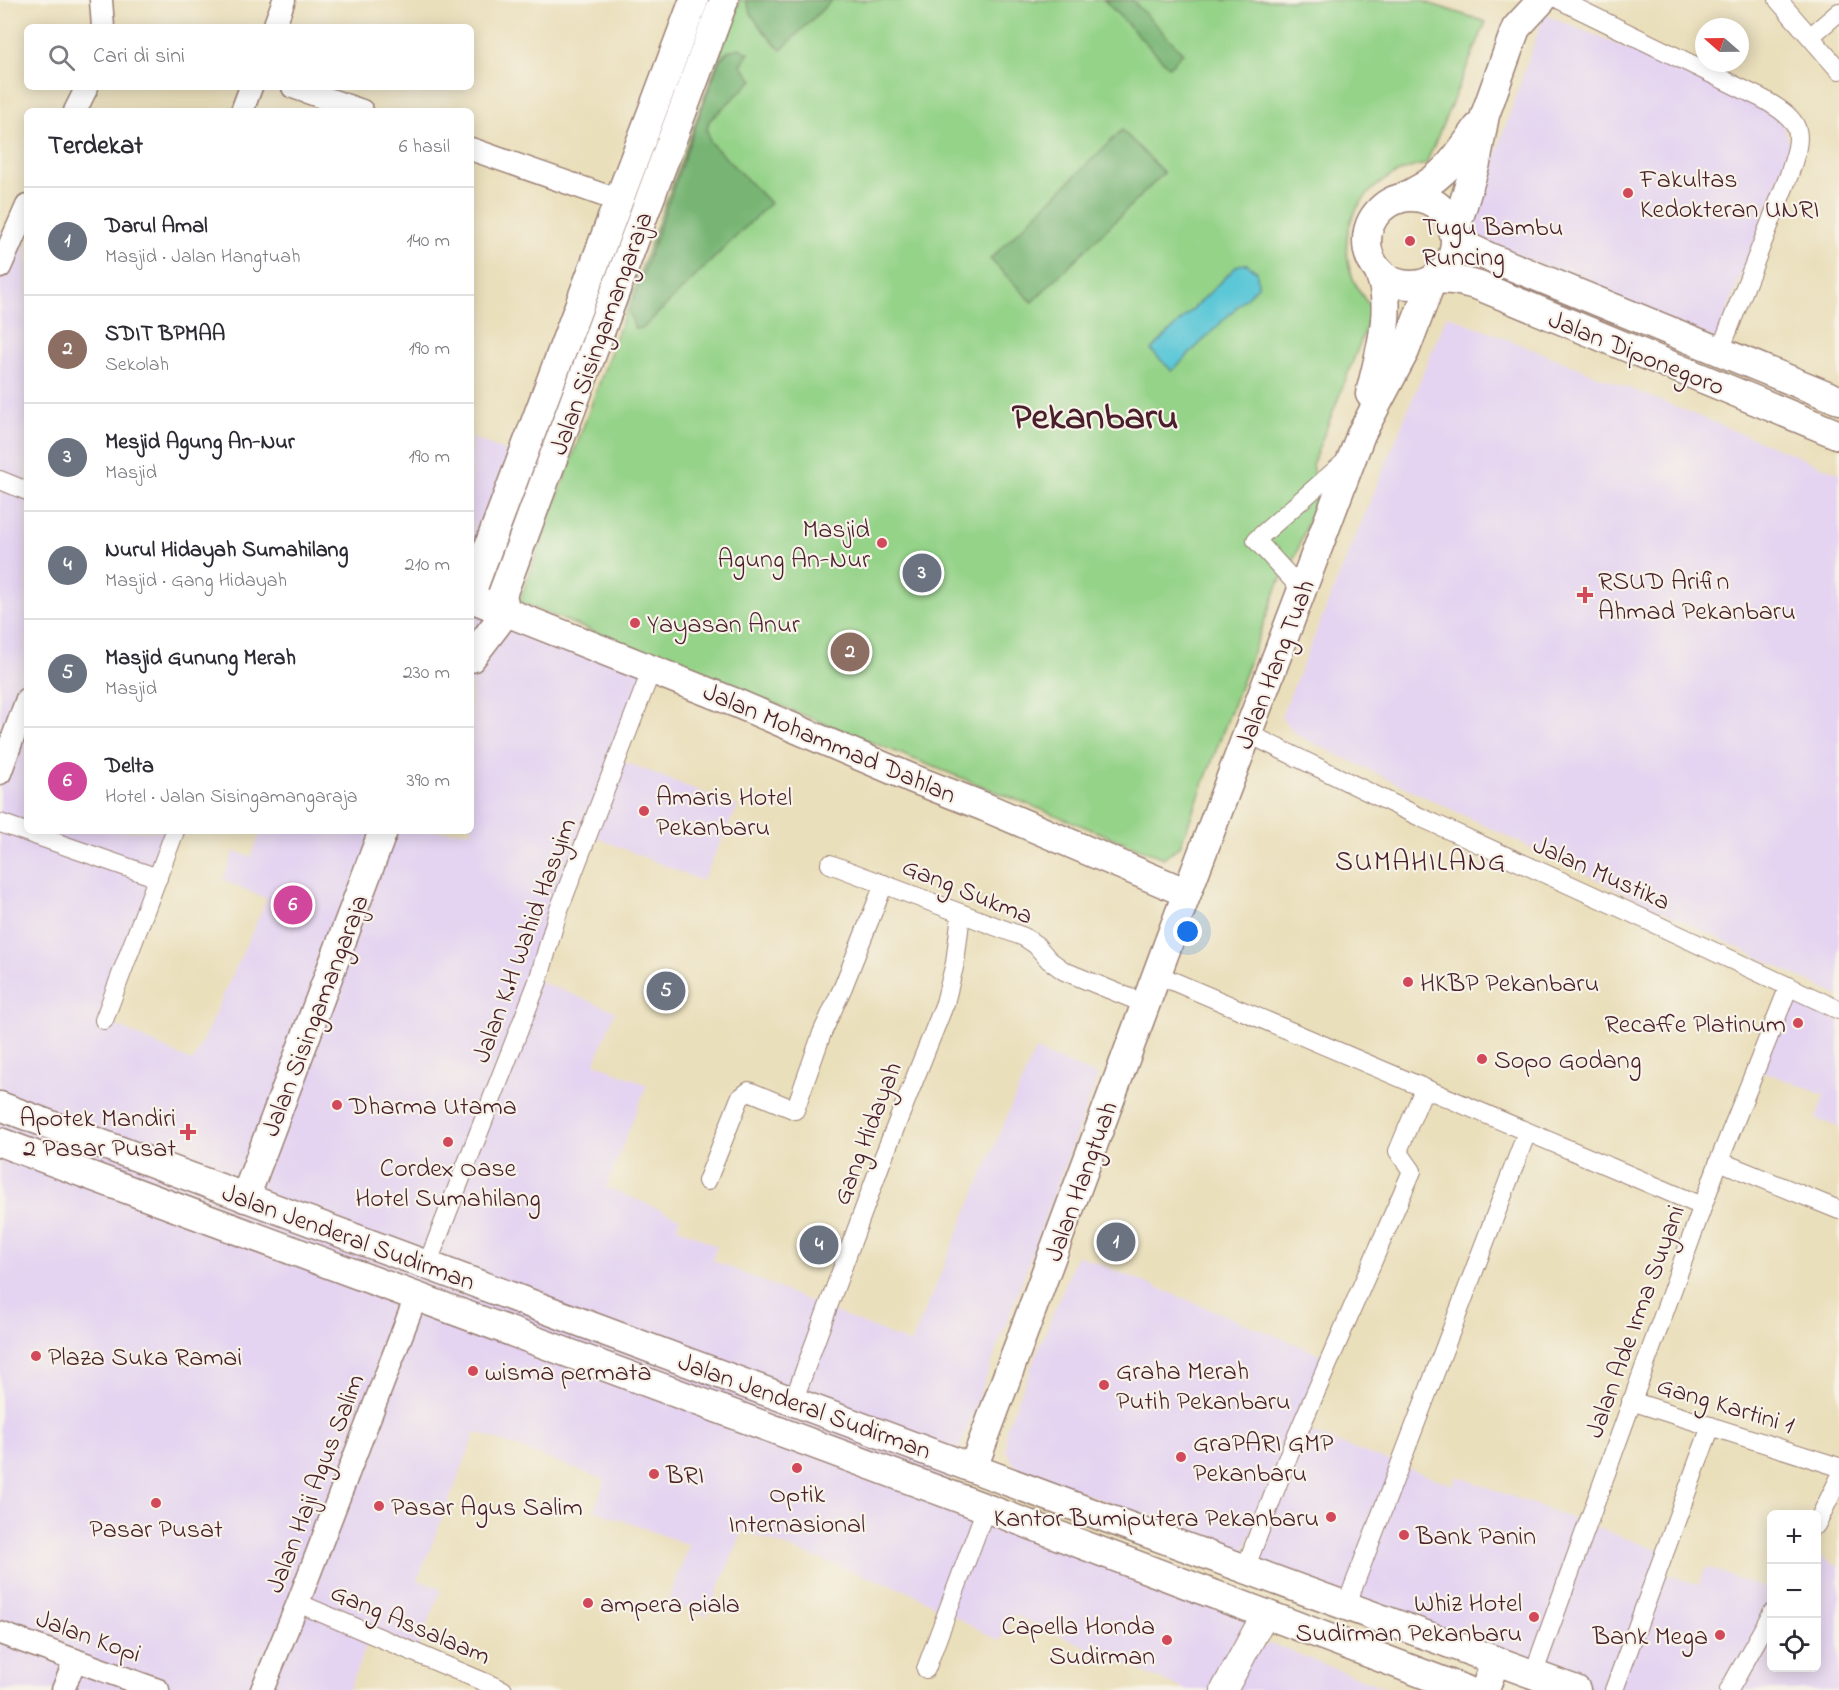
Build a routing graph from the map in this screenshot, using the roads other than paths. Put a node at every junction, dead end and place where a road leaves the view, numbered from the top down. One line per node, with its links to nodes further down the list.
1 (101, 0): 9 (street)
2 (284, 0): 10 (street)
3 (694, 0): 23 (main road, Jalan Sisingamangaraja)
4 (724, 0): 21 (main road, Jalan Sisingamangaraja)
5 (1542, 0): 19 (main road)
6 (1560, 0): 29 (street)
7 (1778, 0): 11 (street)
8 (1839, 12): 11 (street)
9 (102, 24)
10 (275, 24)
11 (1811, 36): 12 (street)
12 (1839, 70)
13 (86, 90): 16 (street)
14 (250, 90): 17 (street)
15 (302, 90): 18 (street)
16 (76, 108)
17 (244, 108)
18 (353, 108)
19 (1485, 115): 22 (main road); 25 (main road)
20 (474, 150): 23 (street)
21 (661, 167): 23 (main road); 38 (main road, Jalan Sisingamangaraja)
22 (1400, 199): 25 (main road); 27 (main road)
23 (620, 201): 35 (main road, Jalan Sisingamangaraja)
24 (24, 213): 26 (street)
25 (1454, 234): 28 (main road); 29 (main road, Jalan Diponegoro)
26 (0, 267)
27 (1380, 273): 28 (main road); 32 (main road, Jalan Hang Tuah)
28 (1432, 280): 31 (main road, Jalan Diponegoro); 32 (main road, Jalan Hang Tuah)
29 (1720, 351): 30 (main road, Jalan Diponegoro)
30 (1839, 400)
31 (1839, 435)
32 (1357, 445): 36 (main road, Jalan Hang Tuah); 36 (street)
33 (0, 480): 34 (street)
34 (24, 490)
35 (474, 585)
36 (1302, 590): 42 (main road, Jalan Hang Tuah)
37 (474, 599): 38 (main road, Jalan Mohammad Dahlan)
38 (507, 612): 39 (main road); 40 (main road, Jalan Mohammad Dahlan)
39 (474, 654)
40 (657, 670): 52 (main road, Jalan Mohammad Dahlan); 68 (street, Jalan K.H Wahid Hasyim)
41 (24, 707): 43 (street)
42 (1247, 733): 52 (main road, Jalan Hang Tuah); 55 (street, Jalan Mustika)
43 (0, 773)
44 (0, 823): 45 (street)
45 (24, 831)
46 (32, 834): 50 (street)
47 (174, 834): 50 (street)
48 (382, 834): 65 (main road, Jalan Sisingamangaraja)
49 (830, 864): 51 (street, Gang Sukma)
50 (158, 878): 58 (street)
51 (884, 884): 53 (street, Gang Sukma); 64 (street)
52 (1187, 893): 54 (main road, Jalan Hangtuah)
53 (961, 914): 56 (street, Gang Sukma); 71 (street, Gang Hidayah)
54 (1156, 975): 56 (main road, Jalan Hangtuah); 59 (street)
55 (1789, 986): 57 (street, Jalan Mustika); 63 (street, Jalan Ade Irma Suyani)
56 (1145, 1004): 74 (main road, Jalan Hangtuah)
57 (1839, 1010)
58 (104, 1020)
59 (1424, 1089): 61 (street); 78 (street)
60 (0, 1106): 65 (main road, Jalan Jenderal Sudirman)
61 (1527, 1132): 66 (street); 80 (street)
62 (0, 1142): 69 (main road, Jalan Jenderal Sudirman)
63 (1719, 1161): 66 (street, Jalan Ade Irma Suyani); 67 (street)
64 (707, 1181)
65 (245, 1198): 68 (main road, Jalan Jenderal Sudirman)
66 (1702, 1206): 70 (street, Jalan Ade Irma Suyani)
67 (1839, 1210)
68 (428, 1264): 71 (main road, Jalan Jenderal Sudirman)
69 (416, 1296): 76 (main road, Jalan Jenderal Sudirman); 79 (street, Jalan Haji Agus Salim)
70 (1631, 1401): 72 (street, Gang Kartini 1); 87 (street, Jalan Ade Irma Suyani)
71 (793, 1402): 74 (main road, Jalan Jenderal Sudirman)
72 (1711, 1426): 73 (street, Gang Kartini 1); 97 (street)
73 (1839, 1467)
74 (973, 1468): 78 (main road, Jalan Jenderal Sudirman)
75 (1839, 1479): 77 (street)
76 (986, 1508): 81 (main road, Jalan Jenderal Sudirman); 86 (street)
77 (1821, 1515)
78 (1245, 1569): 80 (main road, Jalan Jenderal Sudirman)
79 (298, 1603): 91 (street, Jalan Haji Agus Salim); 92 (street, Gang Assalaam)
80 (1346, 1606): 85 (main road, Jalan Jenderal Sudirman)
81 (1265, 1614): 88 (main road, Jalan Jenderal Sudirman); 93 (main road)
82 (1769, 1618): 98 (street)
83 (0, 1633): 84 (street, Jalan Kopi)
84 (75, 1660): 89 (street); 90 (street, Jalan Kopi)
85 (1495, 1661): 87 (main road, Jalan Jenderal Sudirman); 95 (main road)
86 (926, 1669)
87 (1533, 1675): 96 (main road, Jalan Jenderal Sudirman)
88 (1419, 1682): 94 (main road, Jalan Jenderal Sudirman)
89 (63, 1690)
90 (158, 1690)
91 (262, 1690)
92 (503, 1690)
93 (1224, 1690)
94 (1466, 1690)
95 (1485, 1690)
96 (1576, 1690)
97 (1614, 1690)
98 (1729, 1690)

